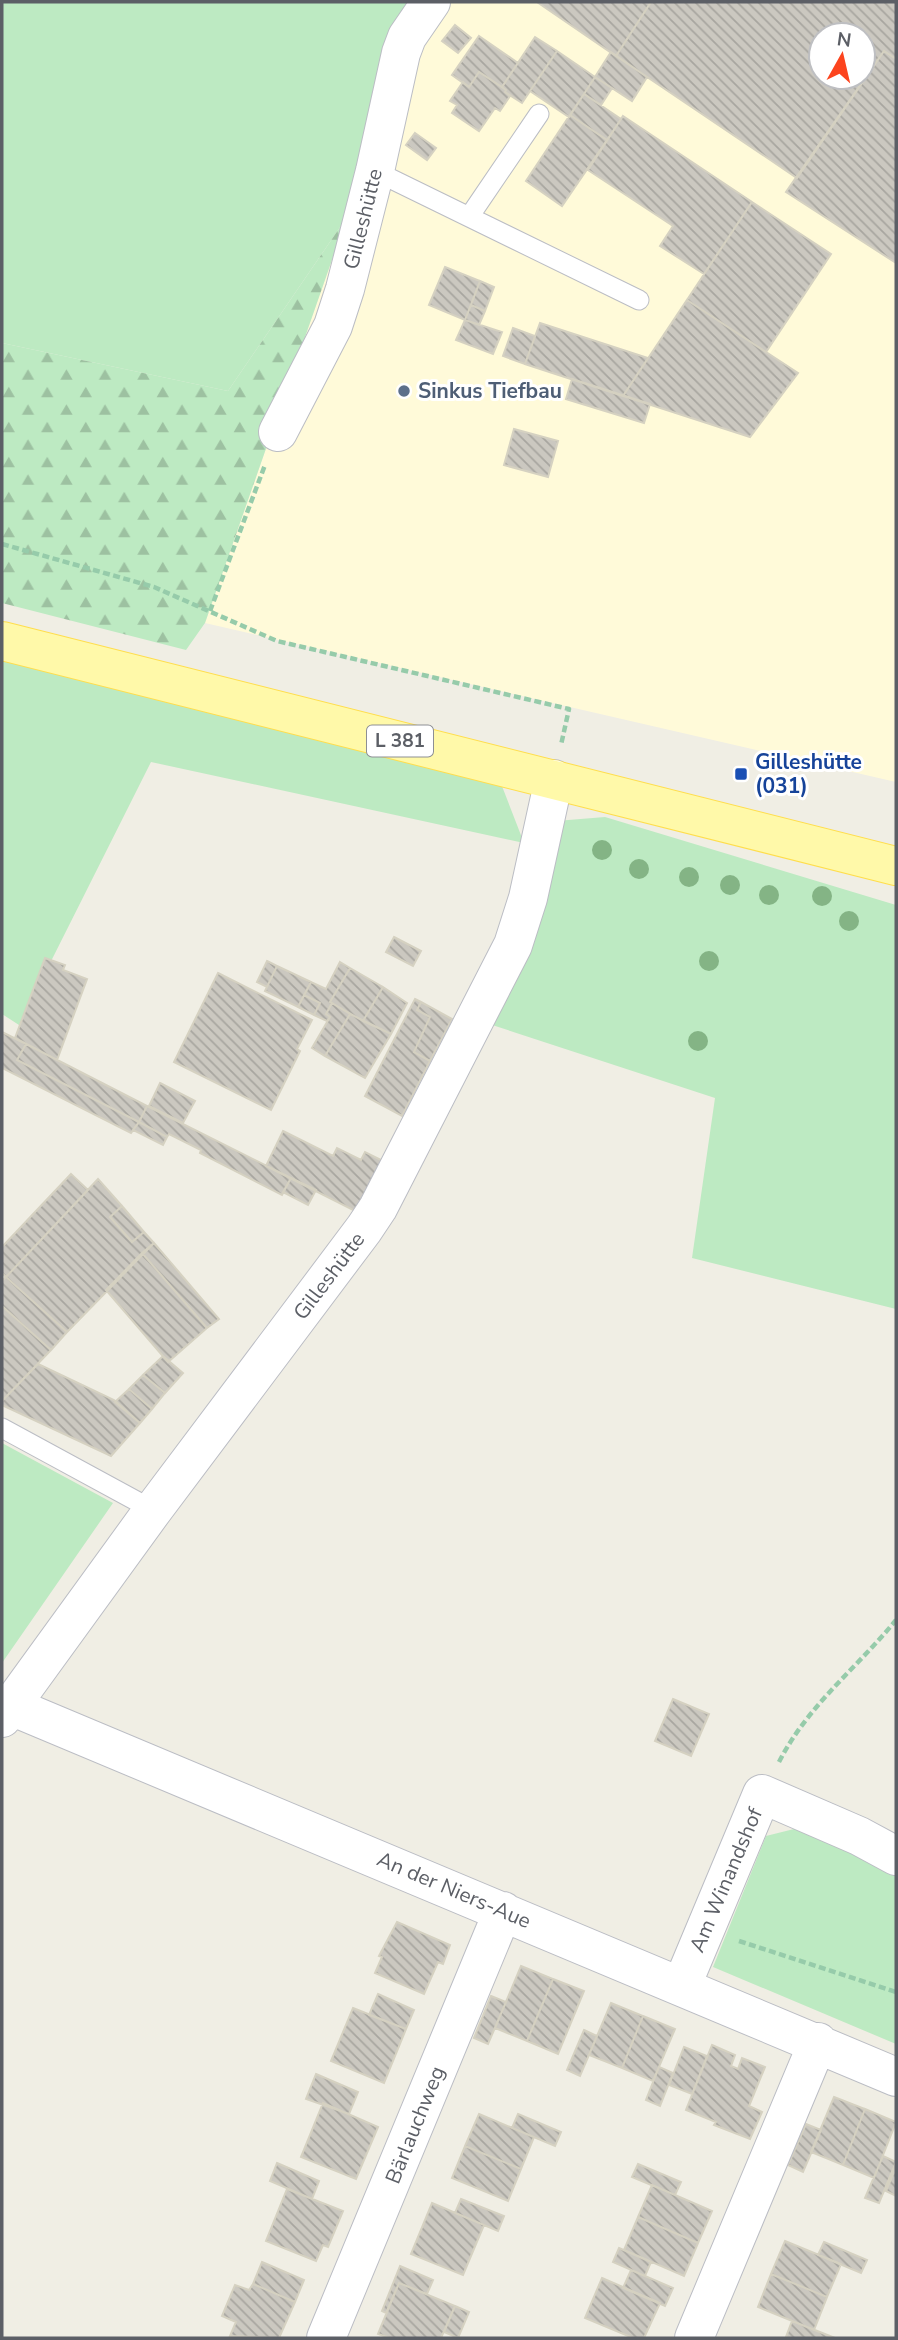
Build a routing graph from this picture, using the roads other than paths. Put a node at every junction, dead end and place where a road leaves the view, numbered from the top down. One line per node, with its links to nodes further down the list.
1 (431, 2): 3 (street, Gilleshütte)
2 (539, 114): 4 (lane)
3 (375, 171): 4 (lane); 6 (street, Gilleshütte)
4 (469, 217): 5 (lane)
5 (639, 300)
6 (278, 432)
7 (2, 641): 8 (main road, L 381)
8 (554, 779): 9 (main road, L 381); 11 (street, Gilleshütte)
9 (896, 866)
10 (2, 1428): 11 (lane)
11 (153, 1510): 12 (street, Gilleshütte)
12 (7, 1712): 14 (street, An der Niers-Aue)
13 (896, 1856): 15 (street, Am Winandshof)
14 (503, 1911): 15 (street, An der Niers-Aue); 18 (street, Bärlauchweg)
15 (682, 1986): 16 (street, An der Niers-Aue)
16 (818, 2042): 17 (street, An der Niers-Aue); 19 (street)
17 (896, 2077)
18 (326, 2338)
19 (694, 2338)

